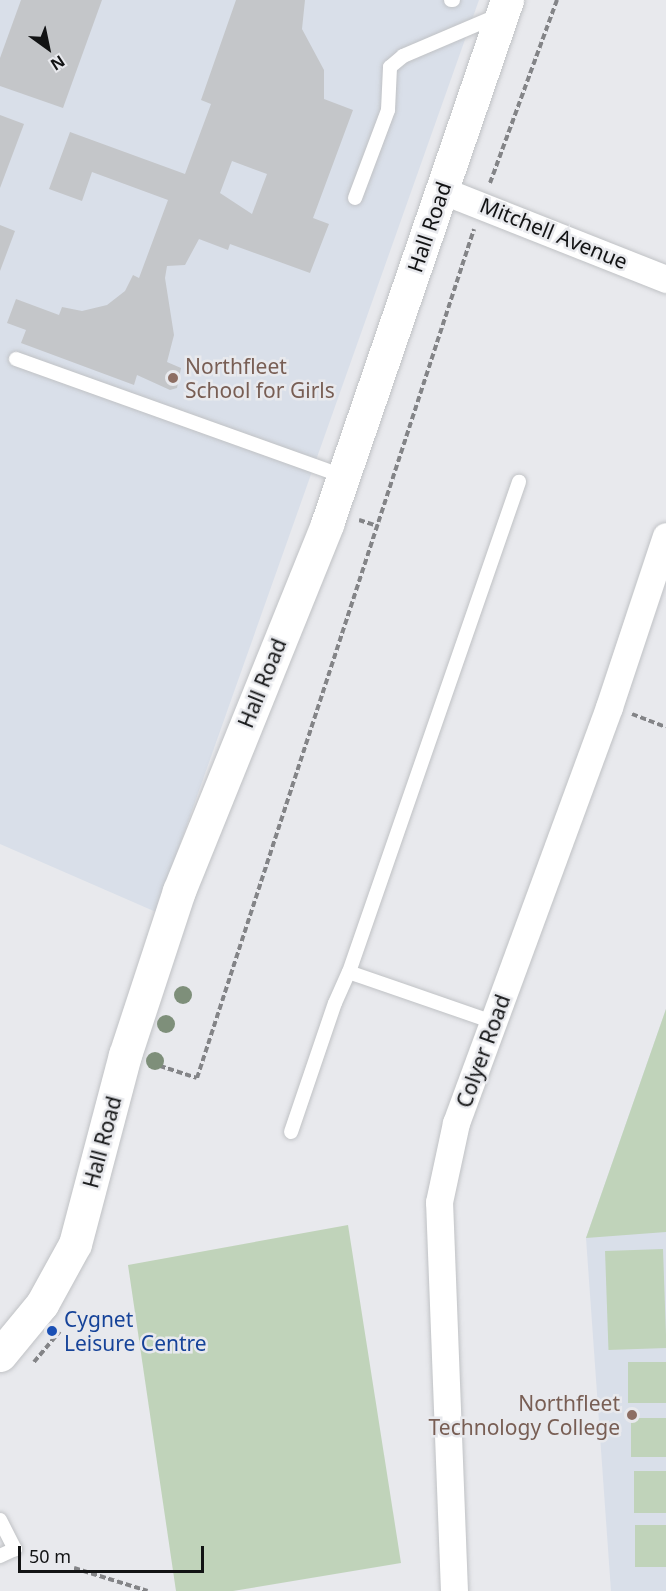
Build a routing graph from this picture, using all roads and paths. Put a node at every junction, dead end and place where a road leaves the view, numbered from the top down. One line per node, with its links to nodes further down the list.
1 (557, 0): 5 (path)
2 (505, 7): 3 (street, Hall Road); 4 (lane)
3 (441, 190): 5 (street, Mitchell Avenue); 8 (street, Hall Road)
4 (355, 198)
5 (483, 204): 6 (street, Mitchell Avenue); 15 (path)
6 (666, 279)
7 (16, 359): 8 (lane)
8 (343, 476): 15 (street, Hall Road)
9 (519, 482): 13 (lane)
10 (666, 536): 11 (street, Colyer Road)
11 (609, 706): 12 (path); 14 (street, Colyer Road)
12 (666, 727)
13 (349, 972): 14 (lane); 16 (lane)
14 (494, 1022): 22 (street, Colyer Road)
15 (125, 1055): 17 (street, Hall Road)
16 (291, 1132)
17 (0, 1355)
18 (0, 1520): 19 (lane)
19 (0, 1556)
20 (74, 1568): 21 (path)
21 (148, 1591)
22 (454, 1591)

